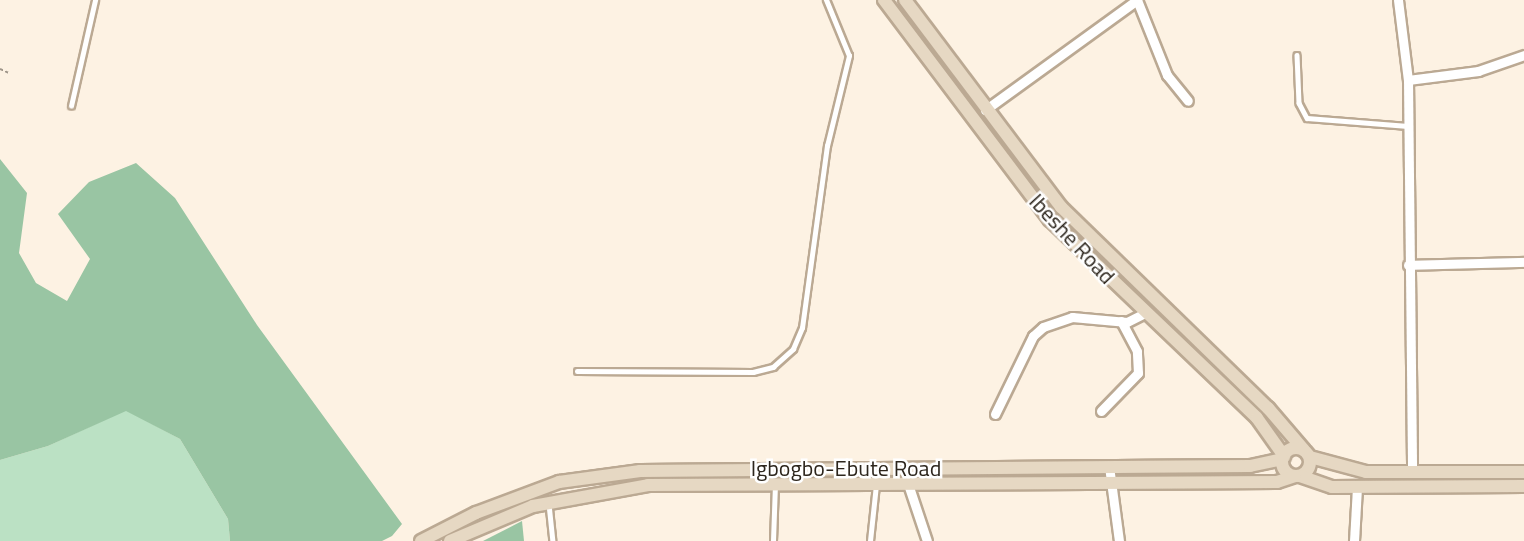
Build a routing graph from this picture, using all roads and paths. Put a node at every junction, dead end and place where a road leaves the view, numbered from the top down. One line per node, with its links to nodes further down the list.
1 (96, 0): 13 (lane)
2 (826, 0): 20 (lane)
3 (884, 0): 18 (main road, Ibeshe Road)
4 (905, 0): 14 (main road, Ibeshe Road)
5 (1137, 0): 12 (street); 14 (street)
6 (1398, 0): 11 (street)
7 (1297, 55): 15 (lane)
8 (1524, 55): 11 (street)
9 (0, 69): 10 (path)
10 (9, 73)
11 (1408, 80): 15 (street)
12 (1188, 101)
13 (71, 106)
14 (985, 110): 23 (main road, Ibeshe Road)
15 (1408, 126): 17 (street)
16 (1524, 262): 17 (street)
17 (1408, 265): 26 (street)
18 (1145, 313): 19 (street); 24 (main road, Ibeshe Road)
19 (1121, 321): 21 (street); 22 (street)
20 (577, 371)
21 (1101, 411)
22 (995, 414)
23 (1307, 454): 24 (main road); 26 (main road); 28 (main road)
24 (1283, 457): 25 (main road, Igbogbo-Ebute Road); 28 (main road)
25 (1109, 466): 29 (street); 36 (main road, Igbogbo-Ebute Road)
26 (1412, 470): 27 (main road)
27 (1524, 472)
28 (1297, 476): 29 (main road, Igbogbo-Ebute Road); 34 (main road)
29 (1110, 482): 30 (main road, Igbogbo-Ebute Road); 42 (street)
30 (908, 484): 32 (main road, Igbogbo-Ebute Road); 41 (street)
31 (775, 485): 32 (main road, Igbogbo-Ebute Road); 35 (main road, Igbogbo-Ebute Road); 39 (lane)
32 (876, 485): 40 (lane)
33 (1524, 486): 34 (main road)
34 (1357, 487): 43 (street)
35 (549, 502): 37 (main road, Igbogbo-Ebute Road); 38 (lane)
36 (420, 541)
37 (450, 541)
38 (553, 541)
39 (774, 541)
40 (870, 541)
41 (927, 541)
42 (1119, 541)
43 (1354, 541)

